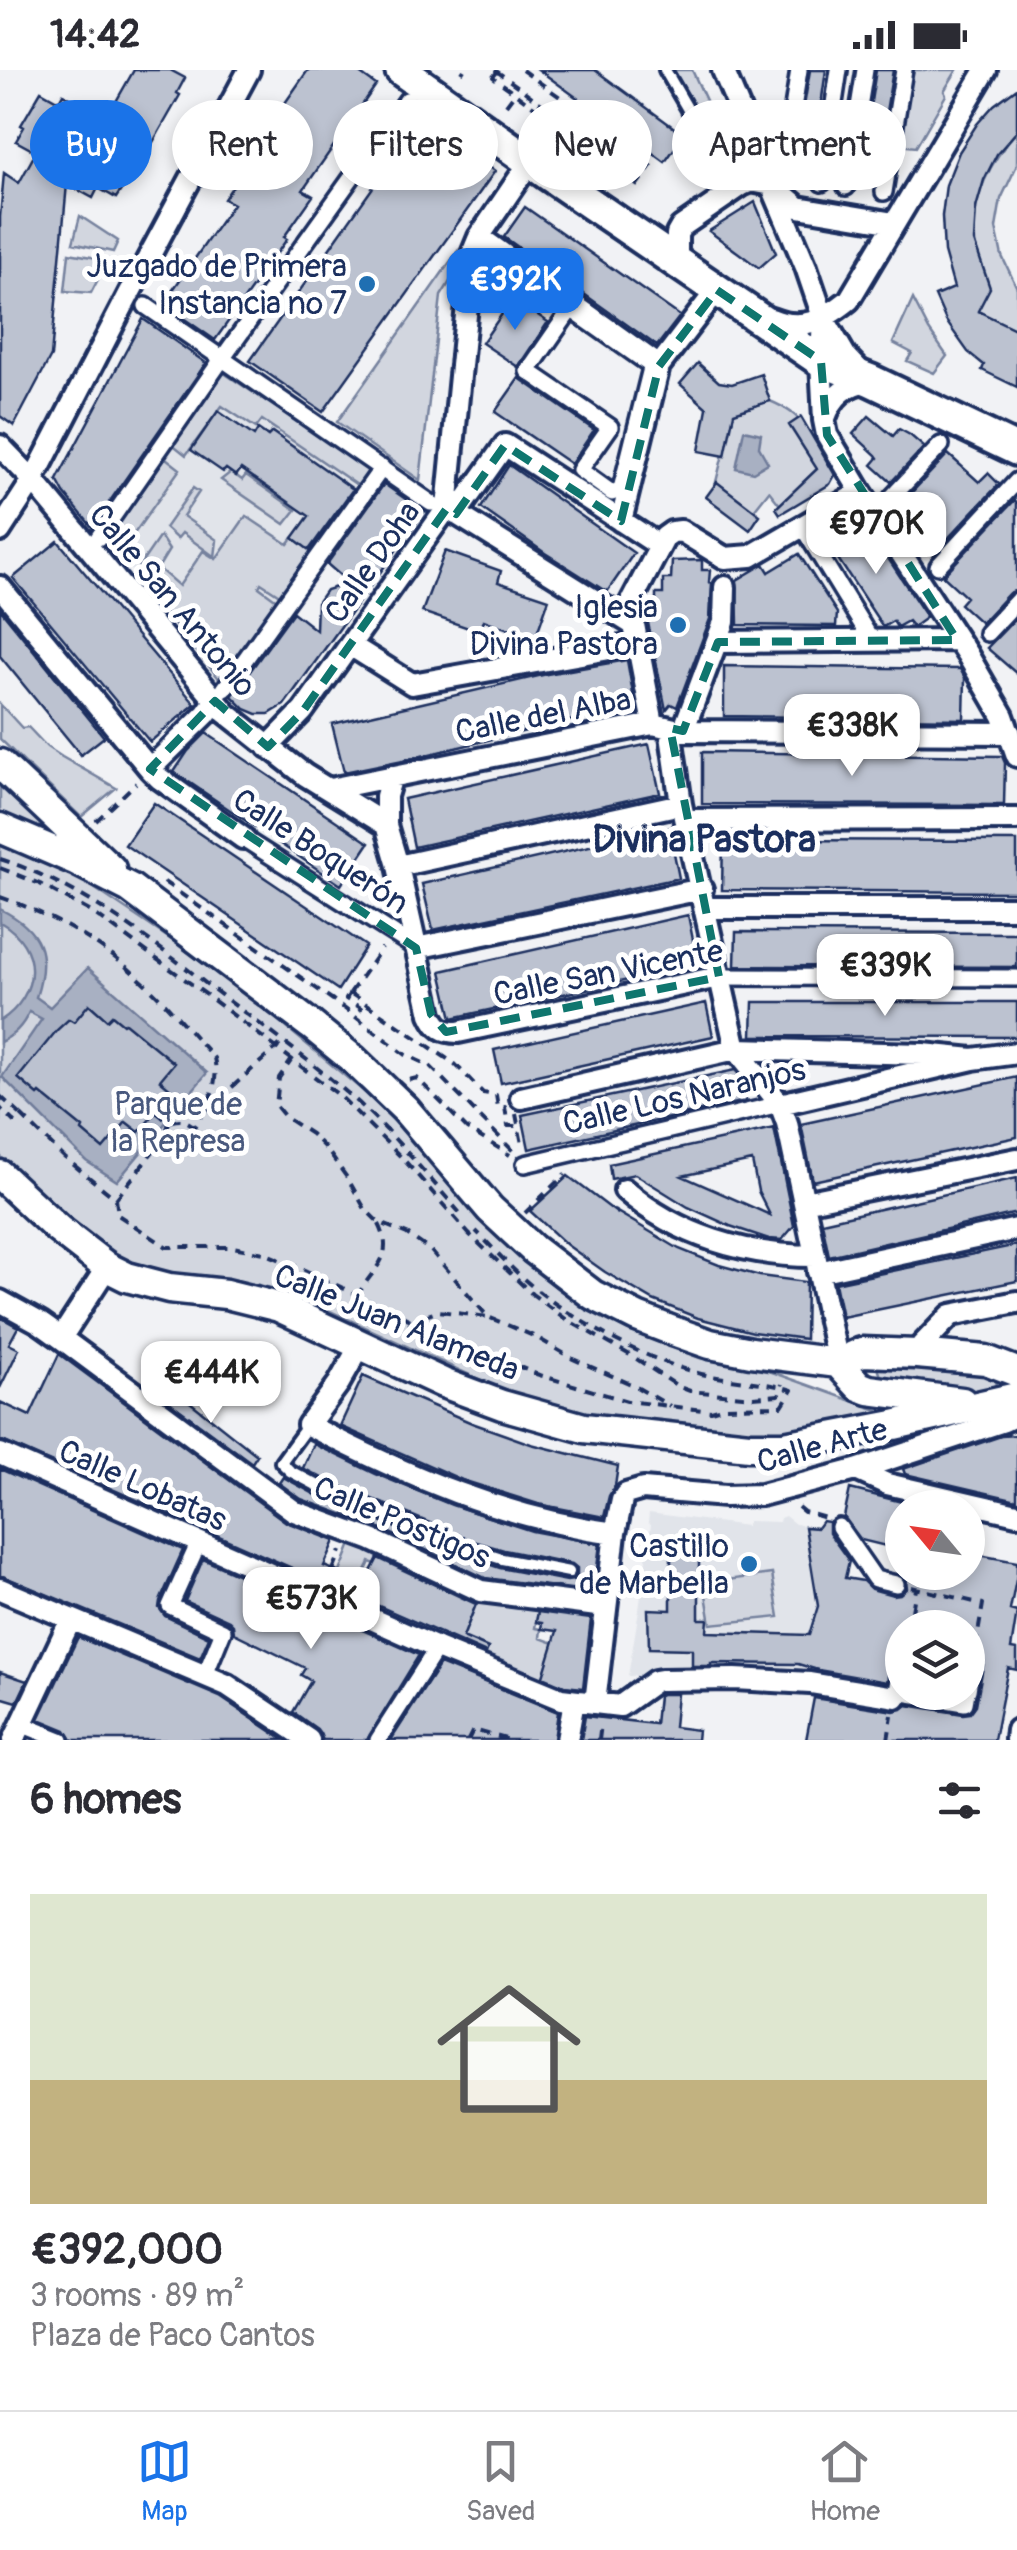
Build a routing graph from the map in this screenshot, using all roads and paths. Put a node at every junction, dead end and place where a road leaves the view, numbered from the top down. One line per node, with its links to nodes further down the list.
1 (249, 70): 48 (street)
2 (522, 70): 15 (path)
3 (665, 70): 30 (lane)
4 (723, 70): 16 (street)
5 (799, 70): 17 (street)
6 (839, 70): 18 (street)
7 (865, 70): 19 (street)
8 (904, 70): 28 (street)
9 (986, 70): 31 (street)
10 (496, 71): 12 (path); 14 (path)
11 (404, 85): 21 (main road); 38 (street)
12 (514, 93): 13 (path); 20 (path)
13 (524, 100)
14 (536, 100)
15 (565, 100)
16 (736, 100)
17 (794, 100)
18 (834, 100)
19 (860, 100)
20 (506, 104)
21 (518, 155)
22 (518, 180): 32 (street, Calle Doha)
23 (570, 190): 33 (main road)
24 (633, 190): 29 (path)
25 (735, 190): 30 (street)
26 (774, 190): 37 (street)
27 (778, 190): 31 (street)
28 (884, 192)
29 (631, 193)
30 (729, 193): 33 (street)
31 (894, 223): 37 (street)
32 (479, 237): 40 (street); 52 (street, Calle Doha)
33 (677, 264): 34 (main road)
34 (717, 290): 36 (main road); 40 (street)
35 (146, 306): 38 (street)
36 (750, 311): 37 (street); 39 (main road)
37 (823, 318): 39 (street); 41 (street)
38 (222, 359): 46 (street); 56 (street)
39 (820, 361): 41 (main road); 42 (street)
40 (658, 366): 53 (street)
41 (870, 380): 42 (street); 45 (main road)
42 (824, 420): 50 (street)
43 (942, 445): 51 (street)
44 (0, 446): 48 (street, Calle San Antonio)
45 (1017, 450)
46 (382, 468): 52 (street); 69 (street)
47 (580, 470): 47 (street)
48 (33, 480): 55 (street); 69 (street, Calle San Antonio)
49 (1017, 481): 59 (street)
50 (861, 492): 54 (street); 65 (street)
51 (892, 497)
52 (445, 508): 53 (street); 63 (street); 68 (street, Calle Doha)
53 (621, 520): 57 (street)
54 (802, 526): 58 (street); 66 (street)
55 (0, 531)
56 (98, 538)
57 (660, 546): 58 (street); 63 (street)
58 (725, 558): 61 (street)
59 (938, 566)
60 (0, 586): 75 (street, Calle Boquerón)
61 (725, 587): 67 (street)
62 (1017, 601): 64 (street)
63 (636, 634): 68 (street); 70 (street)
64 (987, 634)
65 (957, 640): 66 (street); 71 (street)
66 (872, 641): 67 (street)
67 (718, 642): 70 (street)
68 (350, 645): 72 (street, Calle Doha)
69 (220, 695): 72 (street, Calle San Antonio); 75 (street)
70 (669, 728): 71 (street, Calle del Alba); 76 (street, Calle del Alba); 78 (street)
71 (1010, 733): 73 (street)
72 (268, 747): 77 (street, Calle San Antonio)
73 (1017, 756)
74 (0, 764): 82 (street)
75 (150, 769): 82 (path); 83 (street, Calle Boquerón)
76 (392, 776): 77 (street, Calle del Alba); 80 (street)
77 (330, 788): 80 (street, Calle San Antonio)
78 (683, 812): 79 (street); 85 (street); 90 (street)
79 (1017, 819)
80 (386, 825): 85 (street)
81 (0, 828): 88 (street)
82 (80, 838): 88 (street)
83 (243, 838): 92 (street, Calle Boquerón)
84 (0, 859): 98 (path)
85 (398, 866): 93 (street, Calle San Vicente)
86 (0, 868): 99 (path)
87 (165, 882): 97 (path)
88 (130, 888): 137 (street)
89 (0, 898): 110 (path)
90 (704, 898): 91 (street, Calle Boquerón); 93 (street, Calle Boquerón); 94 (street)
91 (1017, 908)
92 (392, 933): 93 (street, Calle Boquerón); 96 (path)
93 (416, 948): 94 (street, Calle San Vicente)
94 (719, 977): 95 (street, Calle San Vicente); 100 (street)
95 (1017, 978)
96 (350, 993): 97 (path); 114 (path)
97 (356, 1017): 118 (path)
98 (283, 1042): 99 (path); 101 (path)
99 (278, 1048): 103 (path); 110 (path)
100 (736, 1049): 104 (street, Calle Los Naranjos); 107 (street, Calle Los Naranjos); 108 (street)
101 (296, 1053): 103 (path); 140 (path)
102 (1017, 1053): 104 (street, Calle Los Naranjos)
103 (292, 1059): 125 (path); 140 (path)
104 (973, 1059): 108 (street, Calle Los Naranjos)
105 (404, 1082): 118 (path)
106 (0, 1096): 112 (path)
107 (521, 1098): 114 (path)
108 (780, 1104): 118 (street, Calle Los Naranjos); 123 (street)
109 (0, 1108): 112 (path)
110 (205, 1111): 115 (path)
111 (156, 1112): 113 (path)
112 (21, 1115): 122 (path)
113 (169, 1122): 115 (path); 116 (path)
114 (518, 1126): 118 (path)
115 (196, 1128): 116 (path)
116 (165, 1136): 122 (path)
117 (1017, 1158): 123 (street)
118 (525, 1164)
119 (567, 1172): 124 (path)
120 (0, 1175): 128 (street, Calle Juan Alameda)
121 (625, 1190): 127 (street)
122 (116, 1199): 129 (path)
123 (804, 1202): 127 (street)
124 (525, 1213)
125 (378, 1222): 129 (path); 132 (path)
126 (1017, 1229): 127 (street)
127 (816, 1264): 138 (street)
128 (107, 1268): 134 (street); 135 (street, Calle Juan Alameda)
129 (358, 1295): 133 (path); 133 (path)
130 (0, 1301): 134 (street, Calle Postigos)
131 (1017, 1302): 136 (street)
132 (488, 1317): 133 (path); 143 (path)
133 (416, 1323): 143 (path)
134 (62, 1338): 157 (street, Calle Postigos)
135 (361, 1344): 142 (street, Calle Juan Alameda); 145 (street)
136 (917, 1354): 138 (street); 139 (street)
137 (788, 1358): 138 (street); 140 (path)
138 (838, 1363): 142 (street)
139 (1010, 1368): 141 (street)
140 (782, 1386): 143 (path)
141 (1017, 1395): 142 (street)
142 (979, 1404)
143 (674, 1408)
144 (1017, 1415): 147 (street, Calle Arte)
145 (308, 1424): 151 (street); 153 (lane)
146 (0, 1454): 152 (street, Calle Lobatas)
147 (856, 1470): 148 (street, Calle Arte); 149 (street)
148 (760, 1495): 150 (path); 151 (street, Calle Arte)
149 (1017, 1514)
150 (839, 1526): 154 (street)
151 (614, 1533): 157 (street)
152 (199, 1542): 160 (street, Calle Lobatas); 161 (street)
153 (569, 1572)
154 (885, 1581)
155 (0, 1589): 159 (street)
156 (924, 1590): 158 (path)
157 (605, 1607): 163 (street)
158 (982, 1610)
159 (71, 1619): 161 (street); 166 (street)
160 (438, 1648): 163 (street, Calle Lobatas); 170 (street)
161 (204, 1675): 169 (street)
162 (885, 1693): 163 (street)
163 (584, 1702): 173 (street)
164 (893, 1710): 174 (path)
165 (0, 1712): 166 (street)
166 (19, 1728): 168 (street)
167 (1017, 1730): 175 (street)
168 (60, 1740)
169 (309, 1740)
170 (378, 1740)
171 (468, 1740): 172 (path)
172 (510, 1740)
173 (567, 1740)
174 (888, 1740)
175 (1016, 1740)

